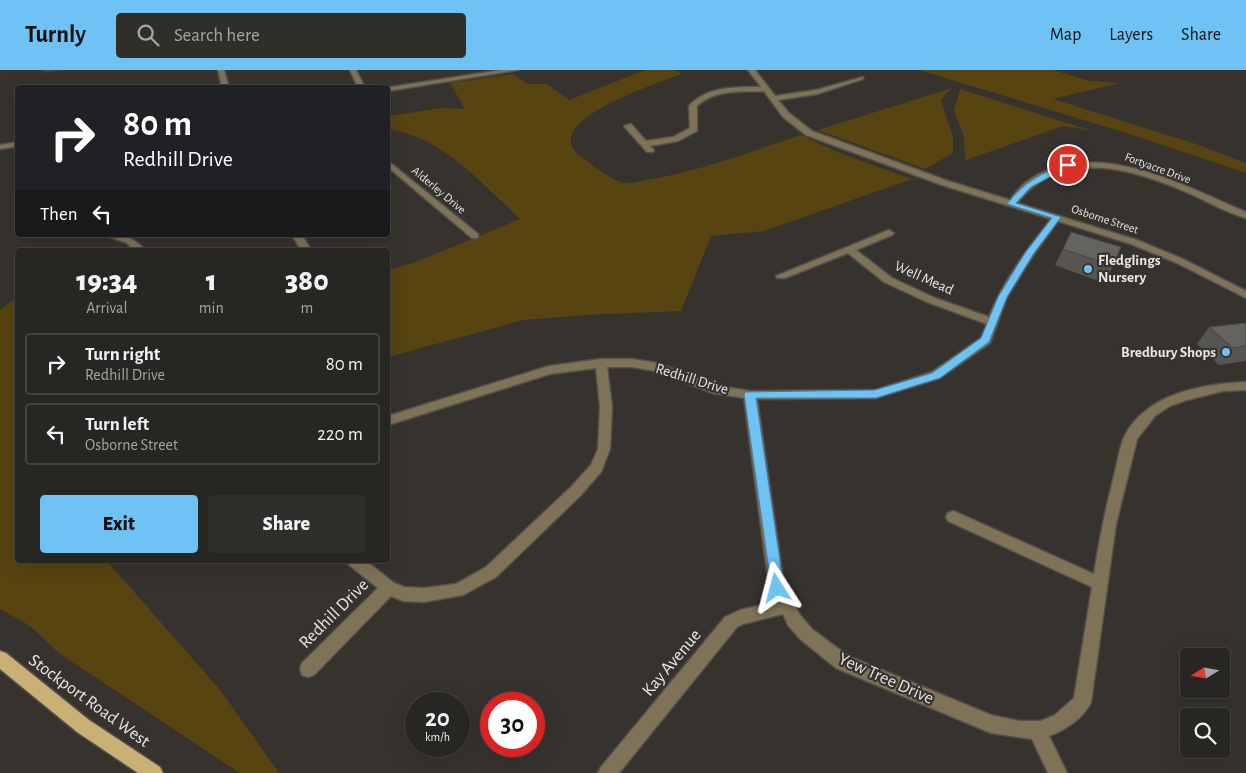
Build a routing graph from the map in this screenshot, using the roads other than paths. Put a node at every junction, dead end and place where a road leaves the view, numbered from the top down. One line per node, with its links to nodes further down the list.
1 (221, 70): 6 (street)
2 (353, 70): 7 (street)
3 (515, 70): 8 (street)
4 (751, 70): 9 (street, Osborne Street)
5 (861, 78): 10 (street)
6 (225, 85)
7 (360, 85)
8 (390, 89)
9 (767, 89): 10 (street, Osborne Street); 11 (street)
10 (774, 98): 15 (street, Osborne Street)
11 (628, 126)
12 (15, 144): 13 (street)
13 (0, 147)
14 (390, 165): 19 (street, Alderley Drive)
15 (1011, 204): 16 (street, Fortyacre Drive); 17 (street, Osborne Street)
16 (1246, 216)
17 (1057, 217): 26 (street, Osborne Street); 27 (street, Redhill Drive)
18 (889, 233): 24 (street)
19 (475, 236)
20 (117, 237): 22 (street)
21 (298, 237): 23 (street)
22 (138, 248)
23 (305, 248)
24 (849, 249): 25 (street); 27 (street, Well Mead)
25 (780, 276)
26 (1246, 295)
27 (993, 322): 30 (street, Redhill Drive)
28 (601, 363): 30 (street, Redhill Drive); 31 (street, Redhill Drive); 35 (street, Redhill Drive)
29 (1246, 386): 34 (street, Yew Tree Drive)
30 (750, 394): 36 (street, Yew Tree Drive)
31 (390, 419)
32 (953, 517): 34 (street)
33 (358, 563): 35 (street, Redhill Drive)
34 (1099, 583): 39 (street, Yew Tree Drive)
35 (389, 588): 38 (street, Redhill Drive)
36 (786, 607): 39 (street, Yew Tree Drive); 41 (street, Kay Avenue)
37 (0, 659): 40 (main road, Stockport Road West)
38 (308, 669)
39 (1038, 732): 42 (street)
40 (154, 773)
41 (607, 773)
42 (1058, 773)

